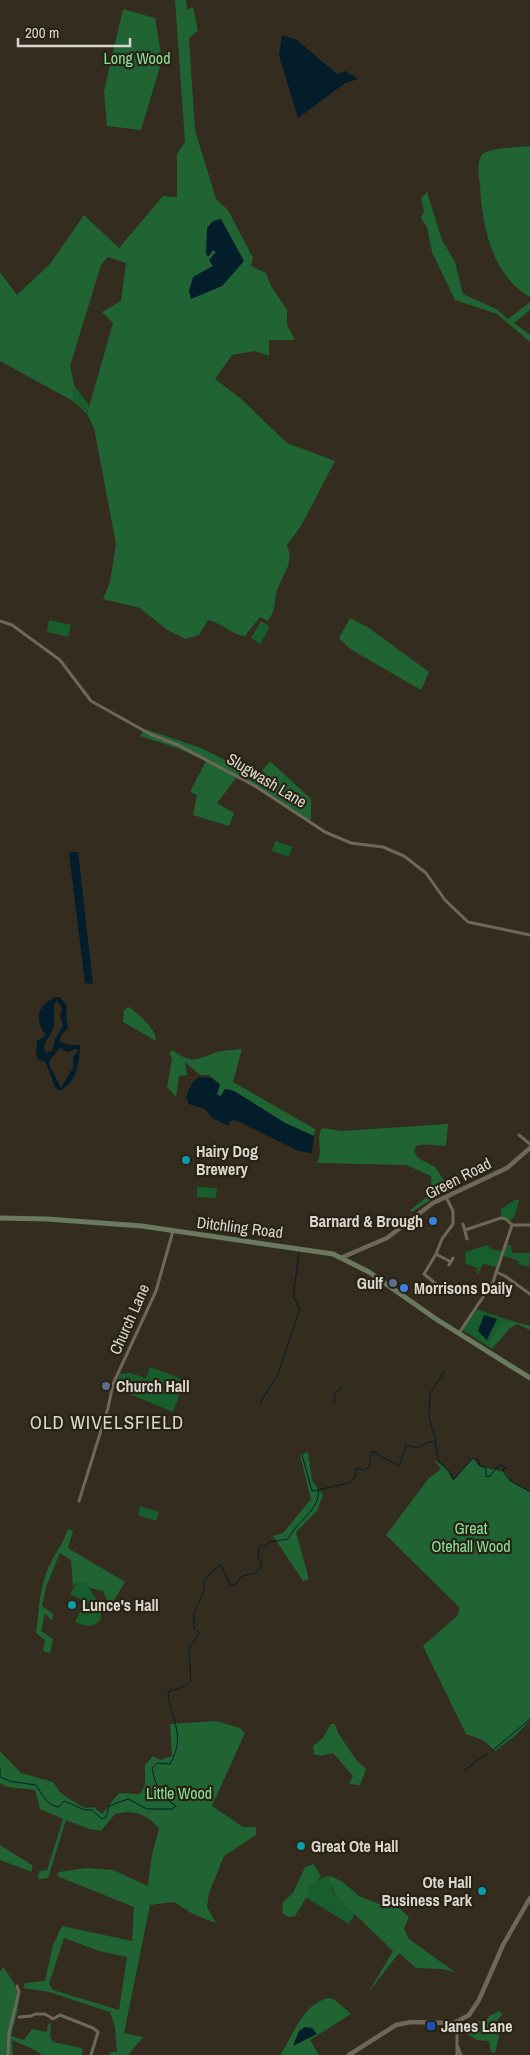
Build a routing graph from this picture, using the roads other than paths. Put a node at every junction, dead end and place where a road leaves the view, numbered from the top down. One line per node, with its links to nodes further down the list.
1 (0, 621): 2 (street, Slugwash Lane)
2 (530, 936)
3 (518, 1134): 4 (street)
4 (530, 1144)
5 (530, 1148): 6 (street, Green Road)
6 (446, 1197): 14 (street); 15 (street, Green Road)
7 (0, 1218): 12 (main road, Ditchling Road)
8 (463, 1224): 11 (street)
9 (530, 1224): 10 (street)
10 (512, 1226): 11 (street); 17 (street)
11 (465, 1230): 13 (street)
12 (173, 1231): 15 (main road, Ditchling Road); 22 (street, Church Lane)
13 (467, 1239)
14 (436, 1254): 16 (street); 18 (street)
15 (343, 1257): 20 (main road, Ditchling Road)
16 (451, 1262)
17 (496, 1272): 19 (street); 20 (street)
18 (442, 1289)
19 (530, 1294)
20 (459, 1333): 21 (main road, Ditchling Road)
21 (530, 1378)
22 (79, 1501)
23 (530, 1898): 26 (street)
24 (17, 1986): 28 (street)
25 (19, 2017): 29 (street)
26 (457, 2022): 27 (street); 30 (street)
27 (458, 2047): 31 (street); 32 (street)
28 (8, 2055)
29 (91, 2055)
30 (349, 2055)
31 (457, 2055)
32 (461, 2055)

